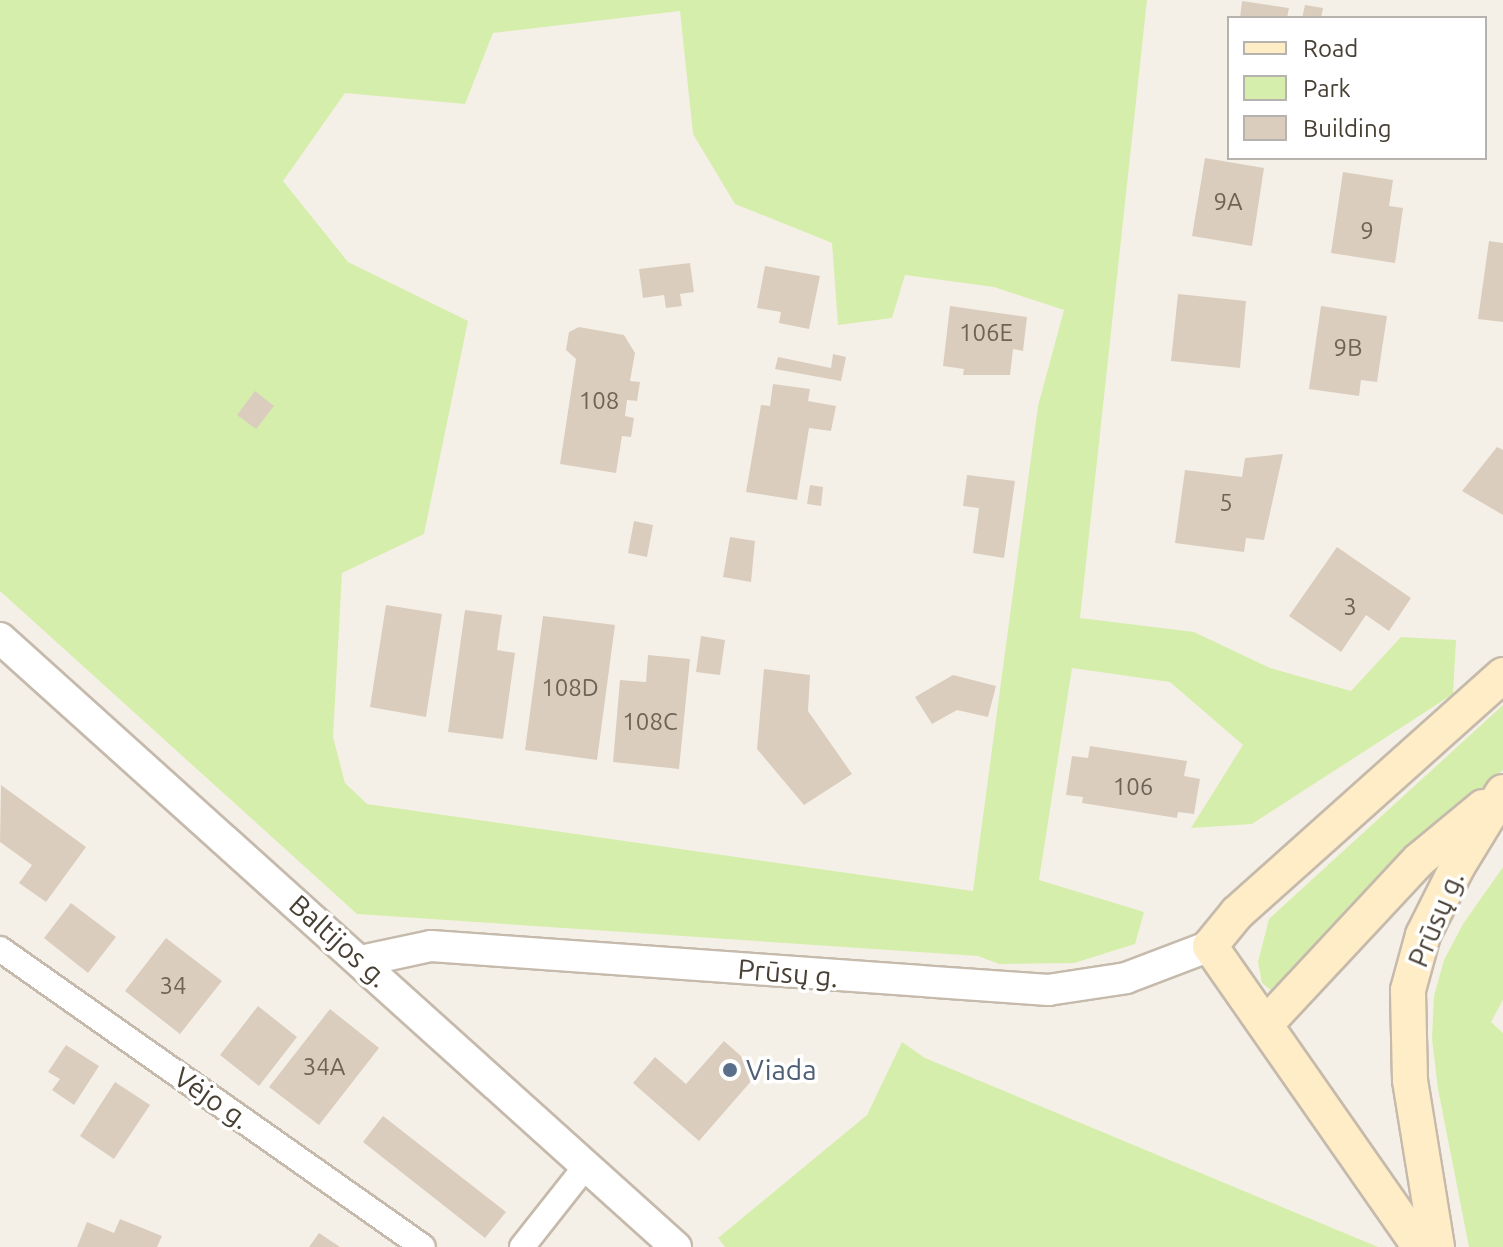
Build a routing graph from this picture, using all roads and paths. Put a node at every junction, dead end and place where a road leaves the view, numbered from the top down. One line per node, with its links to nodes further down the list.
1 (0, 638): 6 (street, Baltijos g.)
2 (1503, 675): 4 (main road, Prūsų g.)
3 (1503, 791): 7 (main road, Prūsų g.); 13 (main road, Prūsų g.)
4 (1210, 946): 6 (street, Prūsų g.); 7 (main road)
5 (0, 949): 9 (street, Vėjo g.)
6 (361, 961): 8 (street, Baltijos g.)
7 (1266, 1024): 12 (main road)
8 (586, 1166): 10 (street); 11 (street, Baltijos g.)
9 (423, 1247)
10 (522, 1247)
11 (676, 1247)
12 (1420, 1247)
13 (1437, 1247)

